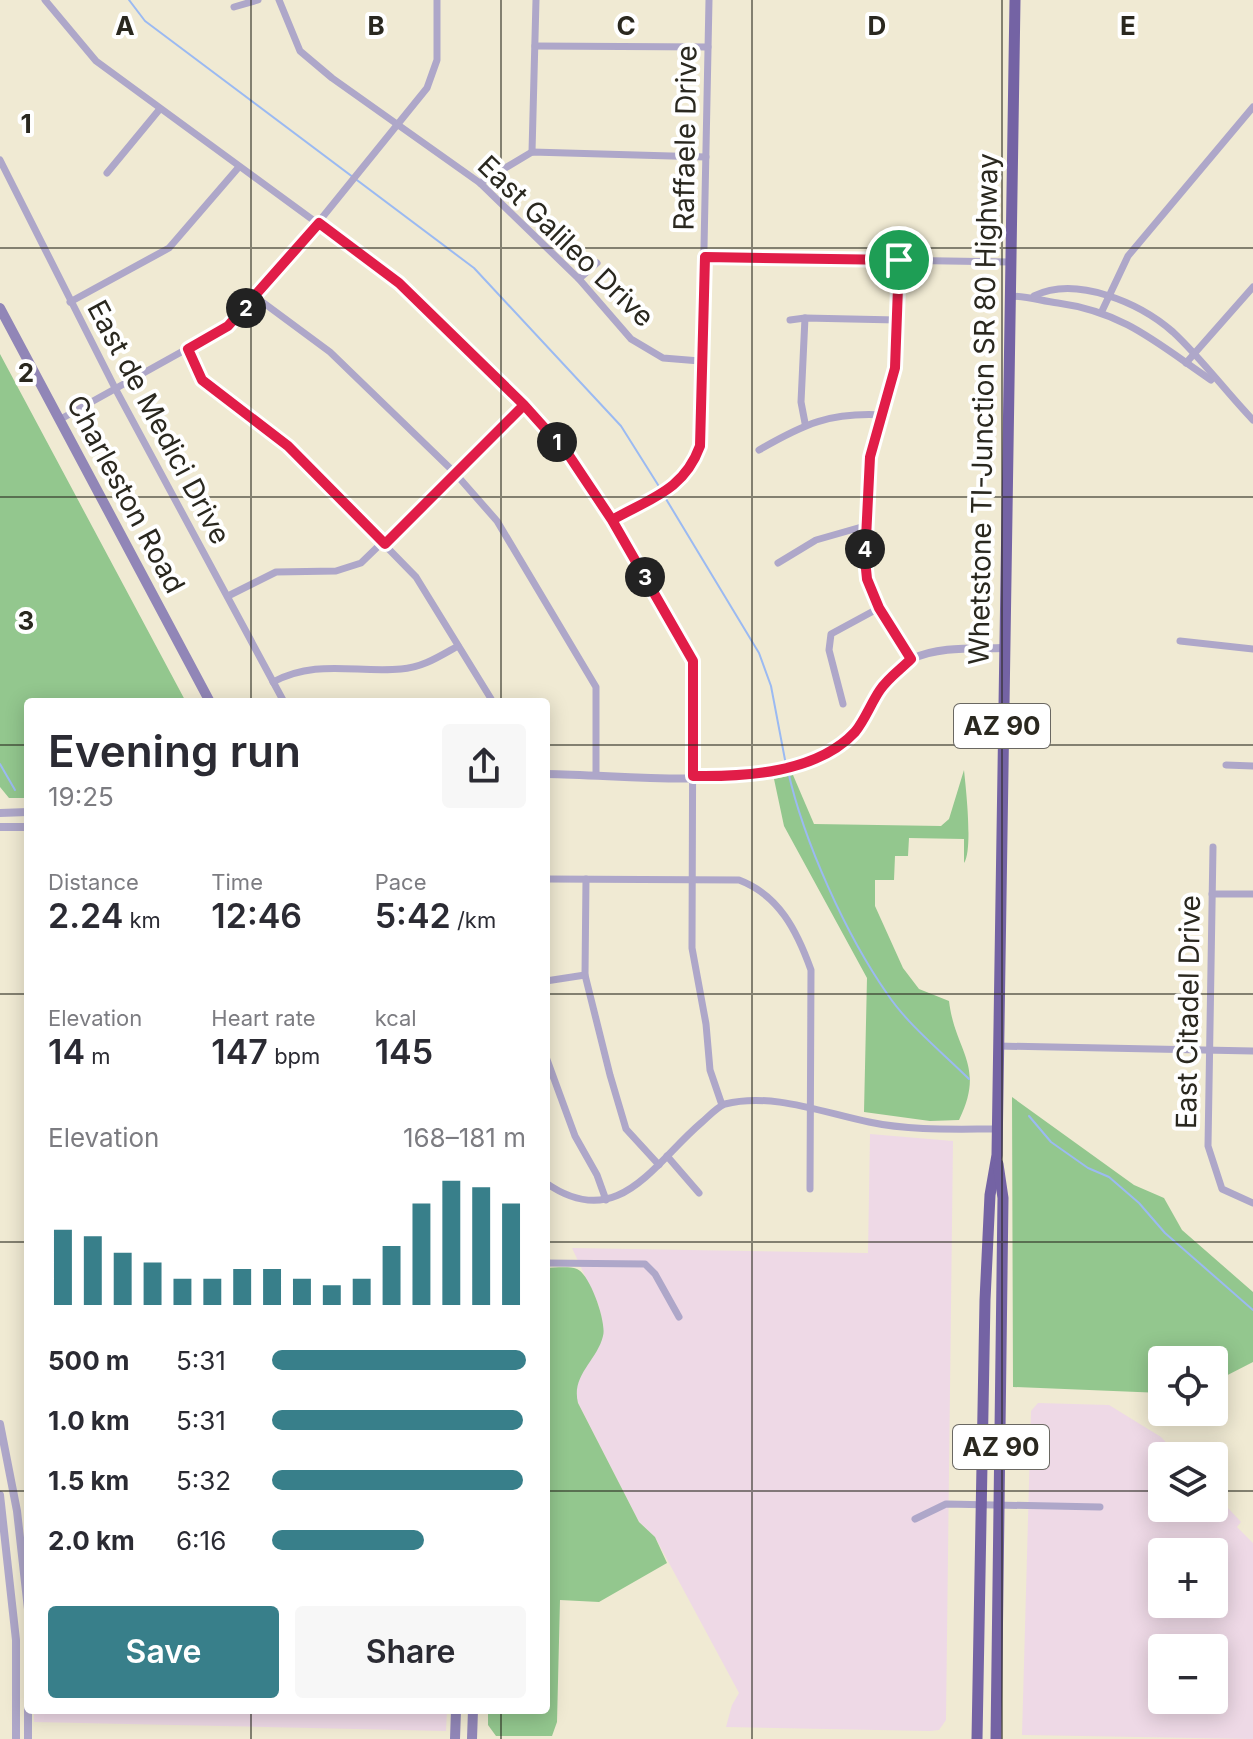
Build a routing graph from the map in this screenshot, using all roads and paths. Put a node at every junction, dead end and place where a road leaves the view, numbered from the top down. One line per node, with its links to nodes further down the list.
1 (45, 0): 12 (street)
2 (258, 0): 8 (street)
3 (279, 0): 13 (street, East Galileo Drive)
4 (437, 0): 13 (street)
5 (536, 0): 9 (street)
6 (709, 0): 10 (street, Raffaele Drive)
7 (1015, 0): 23 (highway, Whetstone TI-Junction SR 80 Highway / AZ 90)
8 (234, 7)
9 (535, 46): 10 (street); 14 (street)
10 (708, 47): 15 (street, Raffaele Drive)
11 (1253, 107): 29 (street)
12 (159, 110): 17 (street); 18 (street)
13 (397, 124): 19 (street, East Galileo Drive); 20 (street)
14 (532, 152): 15 (street); 19 (street)
15 (706, 157): 21 (street, Raffaele Drive)
16 (0, 160): 31 (street, East de Medici Drive)
17 (238, 168): 20 (street); 31 (street)
18 (107, 173)
19 (480, 183): 25 (street, East Galileo Drive)
20 (319, 223): 30 (street); 43 (street)
21 (705, 257): 22 (street); 39 (street, Raffaele Drive)
22 (899, 260): 23 (street); 36 (street)
23 (1010, 262): 27 (highway, Whetstone TI-Junction SR 80 Highway / AZ 90)
24 (597, 263): 25 (street)
25 (579, 279): 39 (street, East Galileo Drive)
26 (1253, 287): 38 (street)
27 (1010, 296): 28 (street); 58 (highway, Whetstone TI-Junction SR 80 Highway / AZ 90)
28 (1034, 296): 29 (street); 33 (street)
29 (1107, 297): 33 (street); 38 (street)
30 (257, 298): 37 (street); 49 (street)
31 (70, 302): 42 (street, East de Medici Drive)
32 (0, 308): 45 (main road, Charleston Road)
33 (1102, 311): 40 (street)
34 (805, 318): 35 (street); 36 (street); 47 (street)
35 (790, 320)
36 (897, 320): 44 (street)
37 (188, 349): 42 (street); 52 (street)
38 (1193, 355): 40 (street); 41 (street)
39 (700, 361): 50 (street, Raffaele Drive)
40 (1186, 363): 41 (street)
41 (1219, 386): 46 (street)
42 (116, 390): 45 (street); 54 (street, East de Medici Drive)
43 (524, 405): 49 (street); 50 (street)
44 (883, 415): 47 (street); 51 (street)
45 (59, 420): 62 (main road, Charleston Road)
46 (1253, 420)
47 (805, 423): 48 (street)
48 (759, 450)
49 (454, 472): 52 (street); 69 (street)
50 (612, 520): 70 (street)
51 (865, 526): 53 (street); 55 (street)
52 (385, 544): 54 (street); 57 (street)
53 (778, 563)
54 (228, 596): 61 (street, East de Medici Drive)
55 (879, 608): 60 (street); 65 (street)
56 (1180, 641): 59 (street)
57 (458, 646): 61 (street); 64 (street)
58 (1003, 648): 60 (street); 83 (highway, Whetstone TI-Junction SR 80 Highway / AZ 90)
59 (1253, 649)
60 (911, 659): 70 (street)
61 (273, 682): 63 (street, East de Medici Drive)
62 (208, 698)
63 (282, 698)
64 (490, 698)
65 (843, 704)
66 (1226, 765): 67 (street)
67 (1253, 766)
68 (550, 774): 69 (street)
69 (596, 775): 70 (street)
70 (693, 776): 78 (street)
71 (24, 812): 72 (street)
72 (0, 813)
73 (0, 827): 74 (street)
74 (24, 827)
75 (1213, 847): 79 (street, East Citadel Drive)
76 (550, 879): 77 (street)
77 (586, 879): 78 (street); 81 (street)
78 (691, 880): 87 (street); 88 (street)
79 (1212, 894): 80 (street); 84 (street, East Citadel Drive)
80 (1253, 894)
81 (585, 975): 82 (street); 92 (street)
82 (550, 980)
83 (998, 1046): 84 (street); 89 (highway, Whetstone TI-Junction SR 80 Highway / AZ 90)
84 (1208, 1051): 85 (street); 97 (street, East Citadel Drive)
85 (1253, 1051)
86 (550, 1068): 96 (street)
87 (722, 1105): 88 (street); 91 (street)
88 (810, 1107): 89 (street); 94 (street)
89 (997, 1129): 90 (highway, Whetstone TI-Junction SR 80 Highway / AZ 90)
90 (997, 1155): 102 (highway, Whetstone TI-Junction SR 80 Highway / AZ 90); 103 (highway, Whetstone TI-Junction SR 80 Highway / AZ 90)
91 (667, 1156): 92 (street); 95 (street)
92 (659, 1165): 96 (street)
93 (550, 1185): 96 (street)
94 (810, 1189)
95 (699, 1193)
96 (606, 1200)
97 (1253, 1203)
98 (550, 1263): 99 (street)
99 (679, 1317)
100 (0, 1424): 106 (street)
101 (0, 1495): 110 (street)
102 (982, 1505): 103 (street); 105 (street); 114 (highway, Whetstone TI-Junction SR 80 Highway / AZ 90)
103 (1000, 1505): 104 (street); 115 (highway, Whetstone TI-Junction SR 80 Highway / AZ 90)
104 (1100, 1507)
105 (915, 1519)
106 (24, 1573)
107 (28, 1714): 111 (street)
108 (456, 1714): 112 (main road)
109 (473, 1714): 113 (main road)
110 (16, 1739)
111 (28, 1739)
112 (455, 1739)
113 (472, 1739)
114 (977, 1739)
115 (996, 1739)

